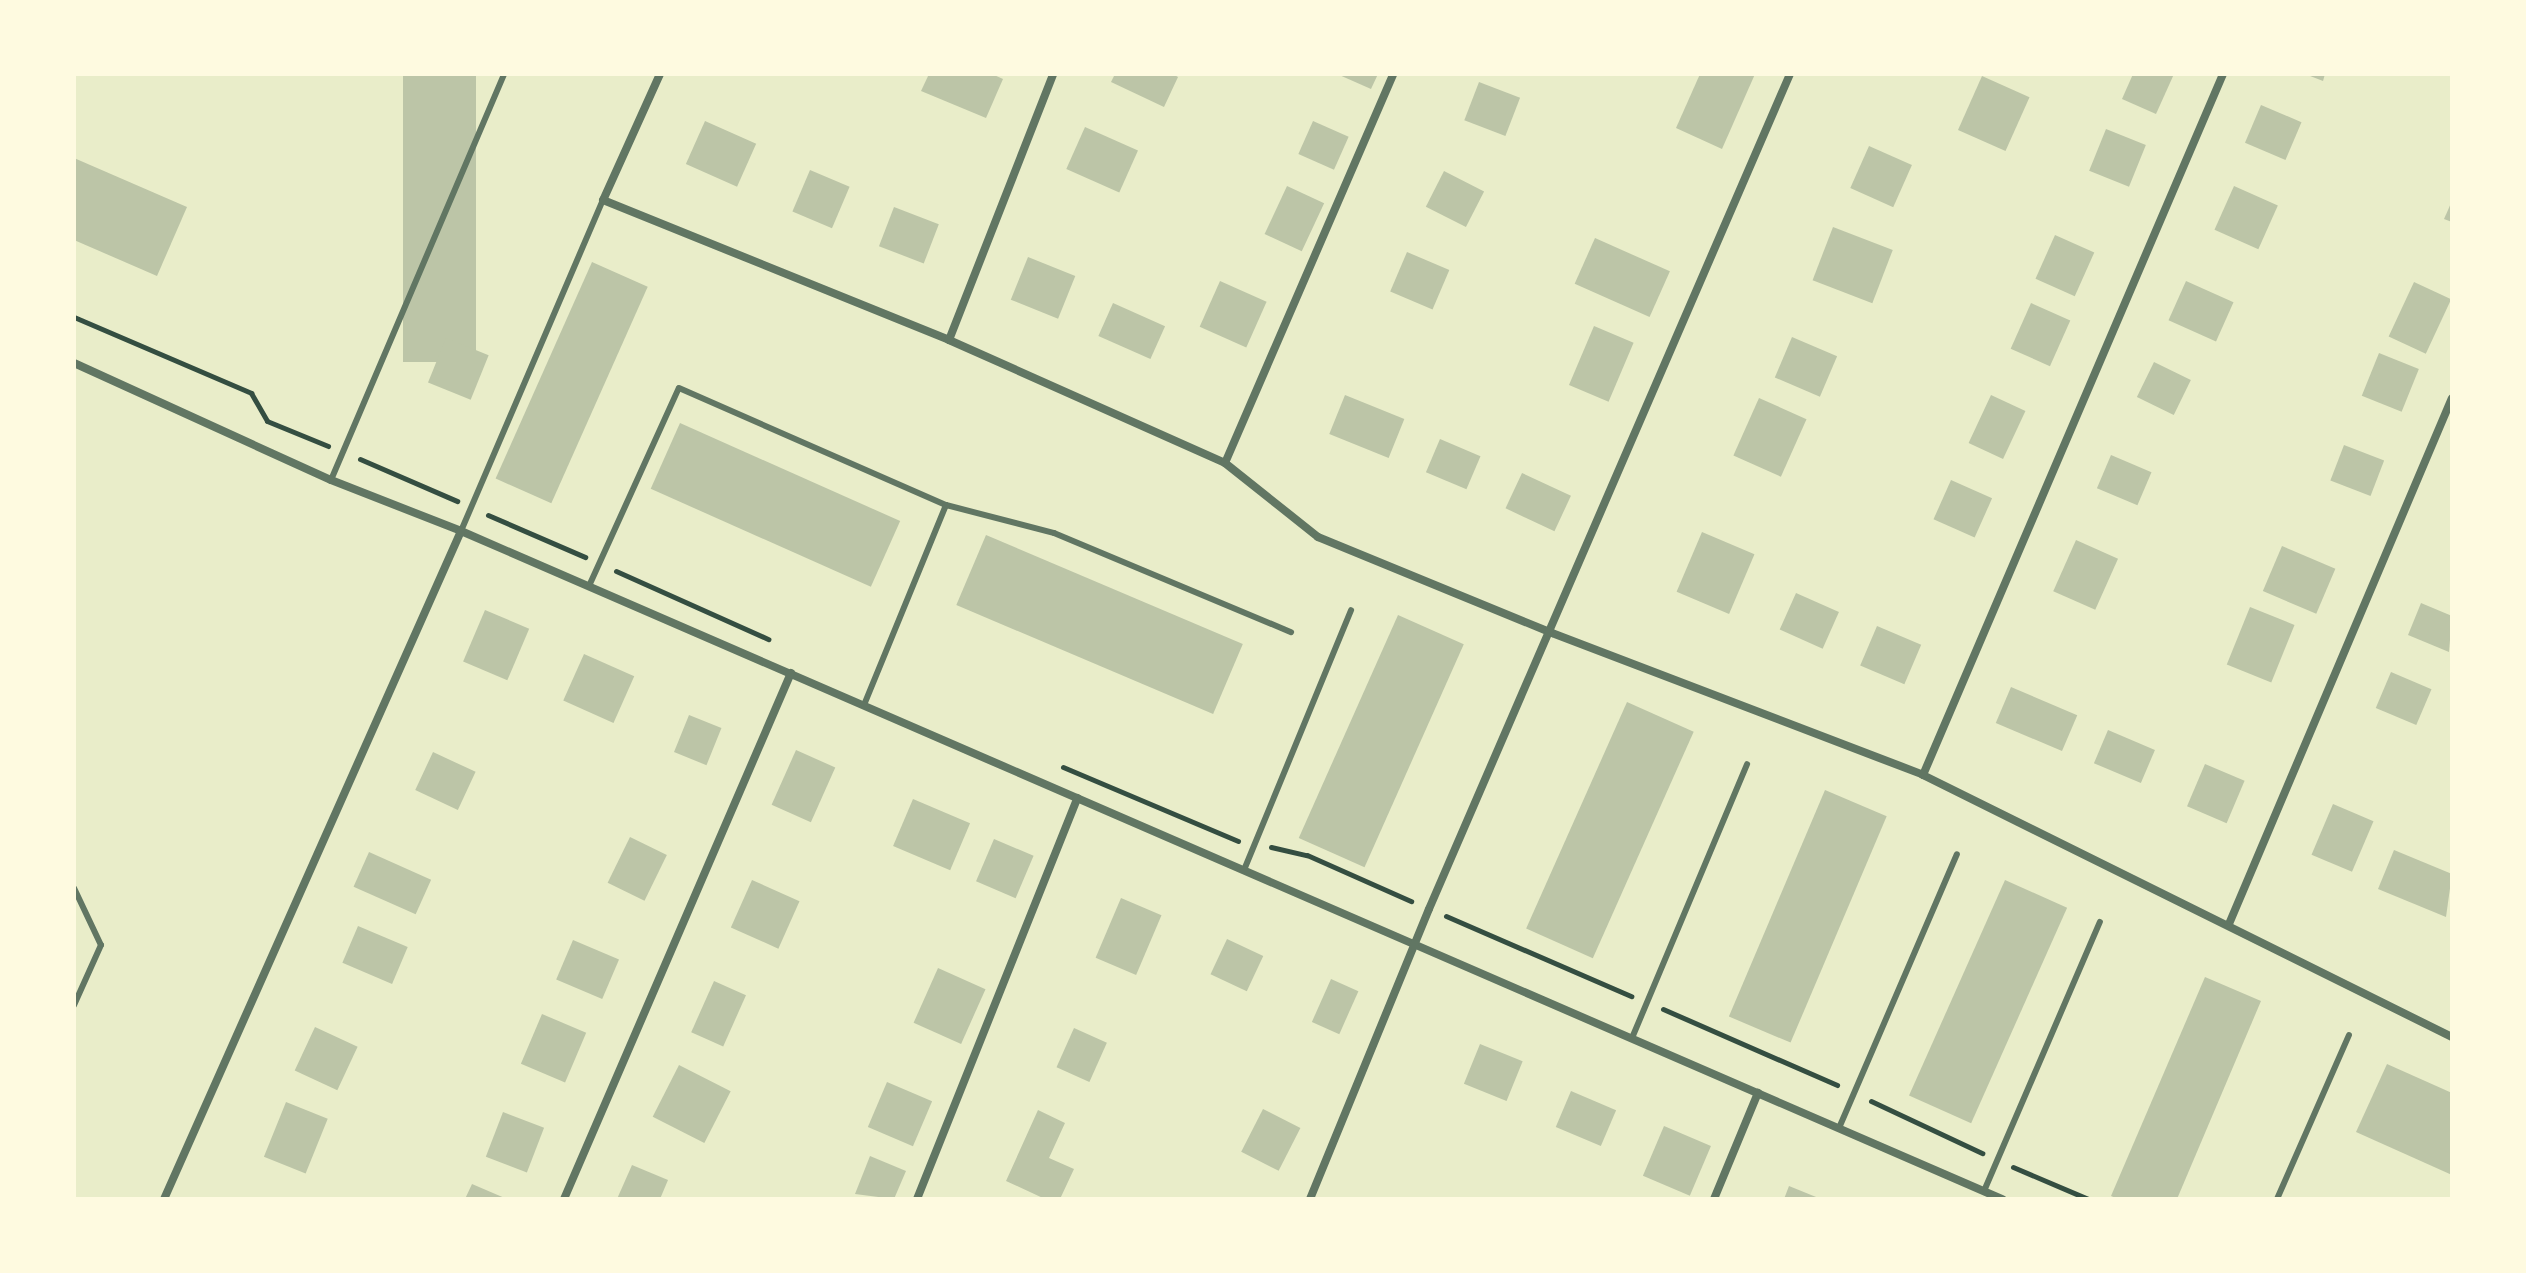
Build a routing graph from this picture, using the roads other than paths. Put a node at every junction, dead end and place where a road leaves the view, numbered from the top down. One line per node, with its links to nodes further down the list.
1 (504, 74): 12 (lane)
2 (660, 74): 7 (street)
3 (1053, 74): 8 (street)
4 (1393, 74): 11 (street)
5 (1790, 74): 18 (street)
6 (2223, 74): 22 (street)
7 (603, 200): 8 (street); 14 (lane)
8 (949, 340): 11 (street)
9 (74, 363): 12 (street)
10 (2452, 398): 28 (street)
11 (1225, 463): 18 (street)
12 (331, 480): 14 (street)
13 (946, 505): 15 (lane); 17 (lane); 20 (lane)
14 (461, 531): 15 (street); 37 (street)
15 (589, 586): 19 (street)
16 (1351, 610): 25 (lane)
17 (1291, 632)
18 (1552, 633): 22 (street); 29 (street)
19 (791, 673): 20 (street); 38 (street)
20 (864, 705): 23 (street)
21 (1747, 764): 33 (lane)
22 (1923, 775): 28 (street)
23 (1077, 798): 25 (street); 39 (street)
24 (1957, 854): 35 (lane)
25 (1244, 870): 29 (street)
26 (74, 888): 30 (lane)
27 (2100, 922): 36 (lane)
28 (2229, 924): 32 (street)
29 (1415, 944): 33 (street); 40 (street)
30 (74, 1005)
31 (2349, 1035): 43 (lane)
32 (2452, 1037)
33 (1632, 1038): 34 (street)
34 (1758, 1093): 35 (street); 41 (street)
35 (1839, 1128): 36 (street)
36 (1984, 1191): 42 (street)
37 (164, 1199)
38 (564, 1199)
39 (917, 1199)
40 (1310, 1199)
41 (1714, 1199)
42 (2002, 1199)
43 (2277, 1199)

